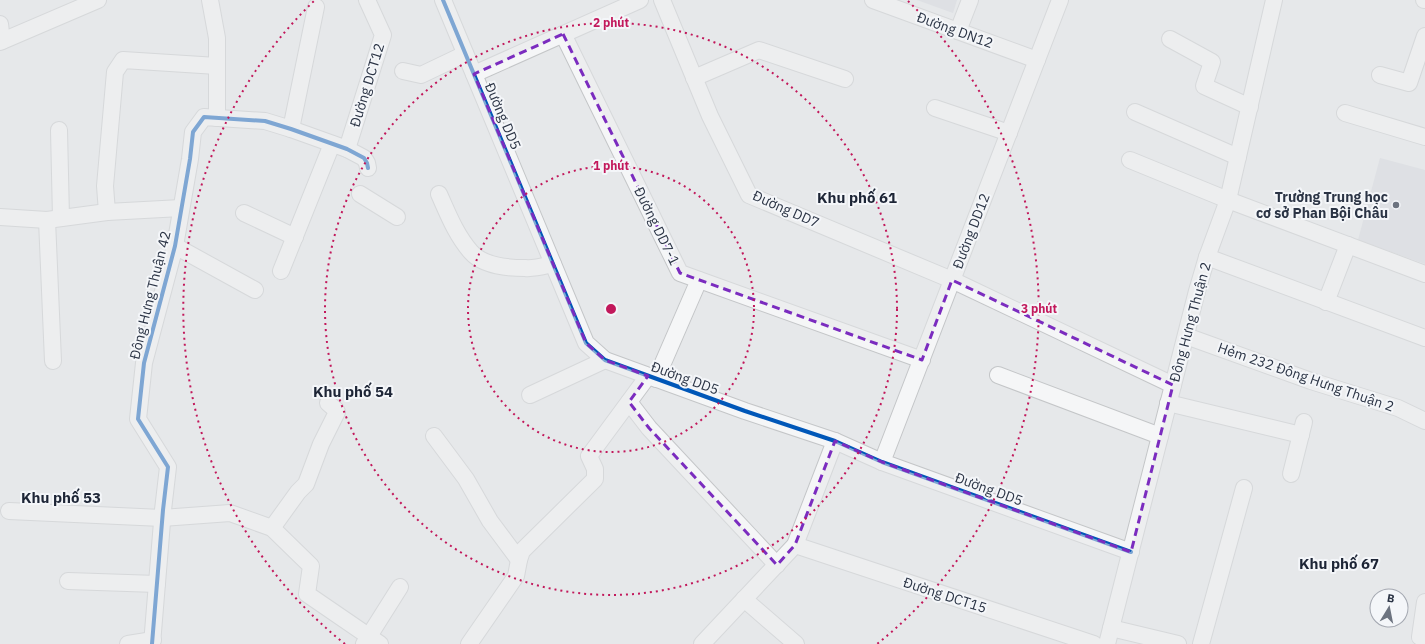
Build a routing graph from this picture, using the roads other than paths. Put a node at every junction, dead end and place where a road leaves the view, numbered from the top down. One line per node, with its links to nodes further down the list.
1 (98, 0): 17 (street)
2 (210, 0): 20 (street)
3 (367, 0): 35 (street, Đường DCT12)
4 (443, 0): 18 (street, Đường DD5)
5 (640, 0): 14 (street)
6 (662, 0): 24 (street, Đường DD7)
7 (873, 0): 13 (street, Đường DN12)
8 (970, 0): 13 (street)
9 (1060, 0): 19 (street, Đường DD12)
10 (1274, 0): 26 (street, Đông Hưng Thuận 2)
11 (316, 7): 31 (street)
12 (0, 24): 17 (street)
13 (958, 31): 19 (street, Đường DN12)
14 (562, 34): 22 (street); 55 (street, Đường DD7-1)
15 (1425, 36): 23 (street)
16 (1170, 39): 26 (street)
17 (1, 41)
18 (465, 54): 21 (street); 22 (street, Đường DD5)
19 (1037, 60): 33 (street, Đường DD12)
20 (217, 66): 30 (street); 43 (street)
21 (403, 71)
22 (474, 74): 52 (street, Đường DD5)
23 (1380, 75)
24 (694, 78): 25 (street); 56 (street, Đường DD7)
25 (845, 79)
26 (1250, 107): 36 (street, Đông Hưng Thuận 2)
27 (935, 108): 33 (street)
28 (1135, 112): 36 (street)
29 (1345, 113): 34 (street)
30 (218, 118): 31 (street, Đông Hưng Thuận 42); 42 (street, Đông Hưng Thuận 42)
31 (291, 129): 35 (street, Đông Hưng Thuận 42)
32 (59, 130): 47 (street)
33 (1009, 133): 56 (street, Đường DD12)
34 (1425, 137)
35 (340, 146): 38 (street, Đông Hưng Thuận 42); 48 (street, Đường DCT12)
36 (1238, 157): 41 (street, Đông Hưng Thuận 2)
37 (1130, 160): 41 (street)
38 (368, 168)
39 (360, 194): 46 (street)
40 (439, 194): 52 (street)
41 (1228, 200): 49 (street); 51 (street, Đông Hưng Thuận 2)
42 (181, 208): 43 (street, Đông Hưng Thuận 42); 50 (street, Đông Hưng Thuận 42)
43 (107, 212): 47 (street, Đông Hưng Thuận 42)
44 (244, 213): 48 (street)
45 (0, 217): 47 (street, Đông Hưng Thuận 42)
46 (397, 217)
47 (54, 219): 63 (street)
48 (294, 237): 53 (street, Đường DCT12)
49 (1348, 245): 54 (street); 58 (street)
50 (175, 246): 57 (street); 79 (street, Đông Hưng Thuận 42)
51 (1207, 257): 58 (street); 59 (street, Đông Hưng Thuận 2)
52 (553, 264): 61 (street, Đường DD5)
53 (281, 271)
54 (1425, 274)
55 (699, 280): 62 (street, Đường DD7-1); 65 (street)
56 (952, 280): 62 (street, Đường DD12); 66 (street, Đường DD7)
57 (255, 290)
58 (1326, 302): 60 (street)
59 (1186, 336): 66 (street, Đông Hưng Thuận 2); 71 (street, Hẻm 232 Đông Hưng Thuận 2)
60 (1425, 338)
61 (605, 360): 65 (street, Đường DD5); 67 (street)
62 (922, 360): 75 (street, Đường DD12)
63 (53, 361)
64 (998, 375): 73 (street)
65 (652, 377): 68 (street); 74 (street, Đường DD5)
66 (1173, 385): 70 (street, Đông Hưng Thuận 2)
67 (530, 395)
68 (629, 402): 83 (street); 84 (street)
69 (328, 403): 80 (street)
70 (1168, 403): 73 (street, Đông Hưng Thuận 2); 76 (street)
71 (1425, 421)
72 (434, 436): 83 (street)
73 (1160, 436): 82 (street, Đông Hưng Thuận 2)
74 (835, 441): 75 (street, Đường DD5); 81 (street)
75 (882, 462): 82 (street, Đường DD5)
76 (1291, 474)
77 (1244, 488): 101 (street)
78 (9, 512): 79 (street)
79 (162, 518): 80 (street); 86 (street, Đông Hưng Thuận 42)
80 (272, 528): 93 (street)
81 (795, 545): 84 (street); 98 (street, Đường DCT15)
82 (1130, 552): 90 (street, Đông Hưng Thuận 2)
83 (519, 560): 95 (street)
84 (776, 565): 88 (street)
85 (68, 581): 86 (street)
86 (157, 584): 92 (street, Đông Hưng Thuận 42)
87 (400, 587): 93 (street)
88 (744, 599): 96 (street); 97 (street)
89 (1425, 602): 91 (street)
90 (1111, 628): 99 (street, Đông Hưng Thuận 2); 100 (street)
91 (1425, 639)
92 (152, 642): 94 (street)
93 (371, 642)
94 (128, 644)
95 (469, 644)
96 (702, 644)
97 (796, 644)
98 (1094, 644)
99 (1107, 644)
100 (1178, 644)
101 (1201, 644)

